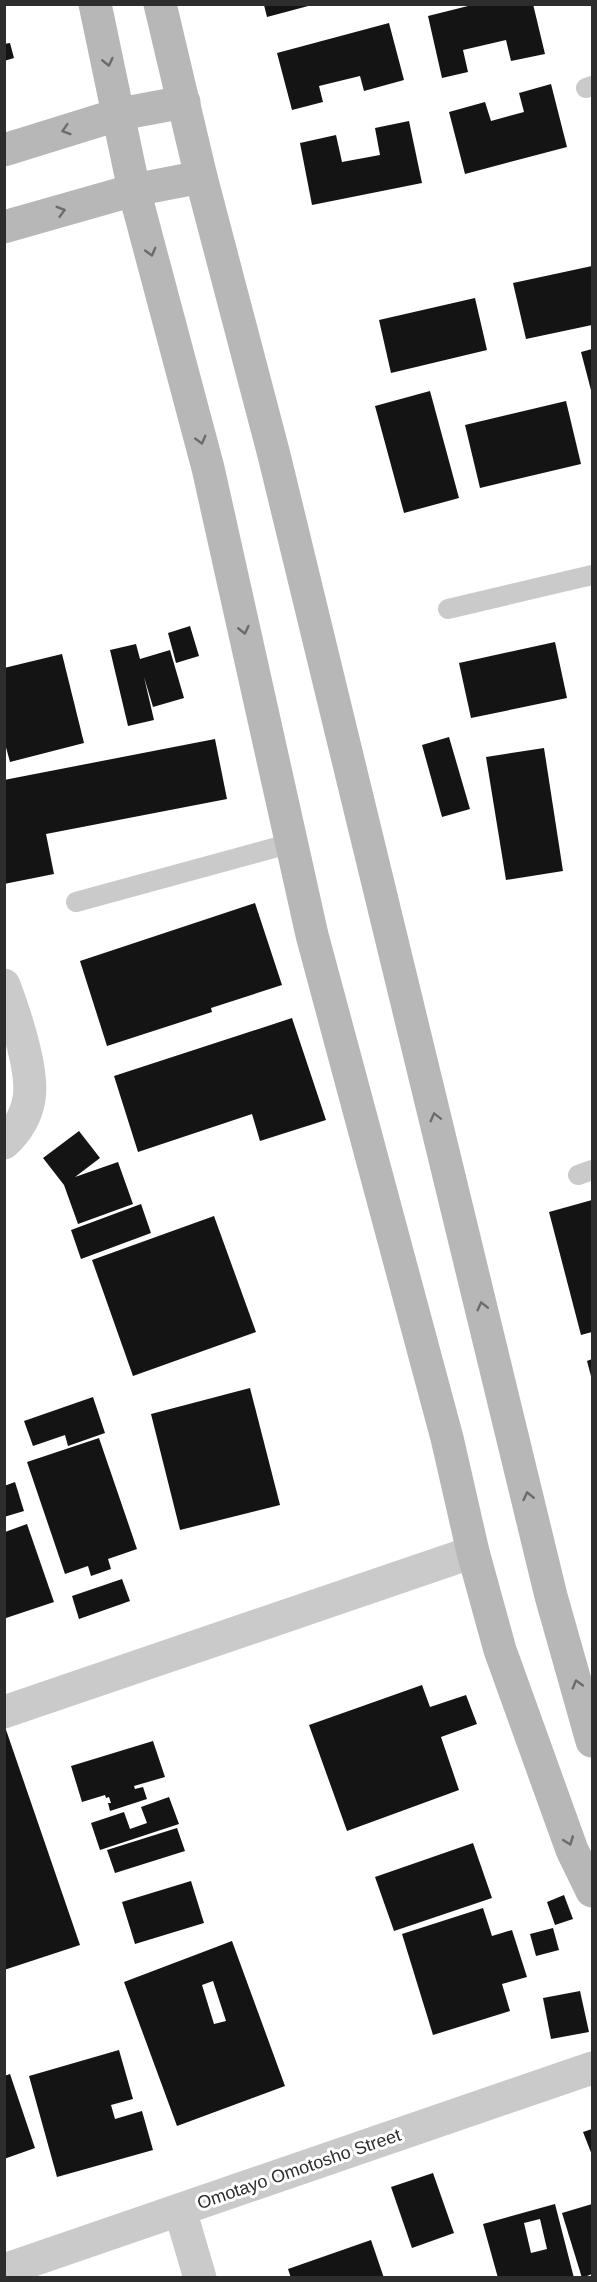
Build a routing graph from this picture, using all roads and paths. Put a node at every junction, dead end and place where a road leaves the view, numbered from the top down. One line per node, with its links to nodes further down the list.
1 (95, 4): 4 (street, one-way to 4)
2 (160, 4): 3 (street)
3 (184, 102): 4 (street); 6 (street)
4 (120, 114): 5 (street, one-way to 5); 7 (street)
5 (4, 150)
6 (201, 177): 7 (street); 17 (street, one-way to 6)
7 (134, 190): 8 (street, one-way to 7); 11 (street, one-way to 11)
8 (4, 227)
9 (592, 575): 10 (lane)
10 (448, 609)
11 (292, 843): 12 (lane); 15 (street)
12 (76, 903)
13 (4, 985): 14 (street)
14 (4, 1143)
15 (473, 1552): 16 (street); 18 (street, one-way to 18)
16 (4, 1712)
17 (592, 1741)
18 (592, 1891)
19 (592, 2068): 20 (street, Omotayo Omotosho Street)
20 (180, 2210): 21 (street, Omotayo Omotosho Street); 22 (street)
21 (4, 2270)
22 (200, 2277)

